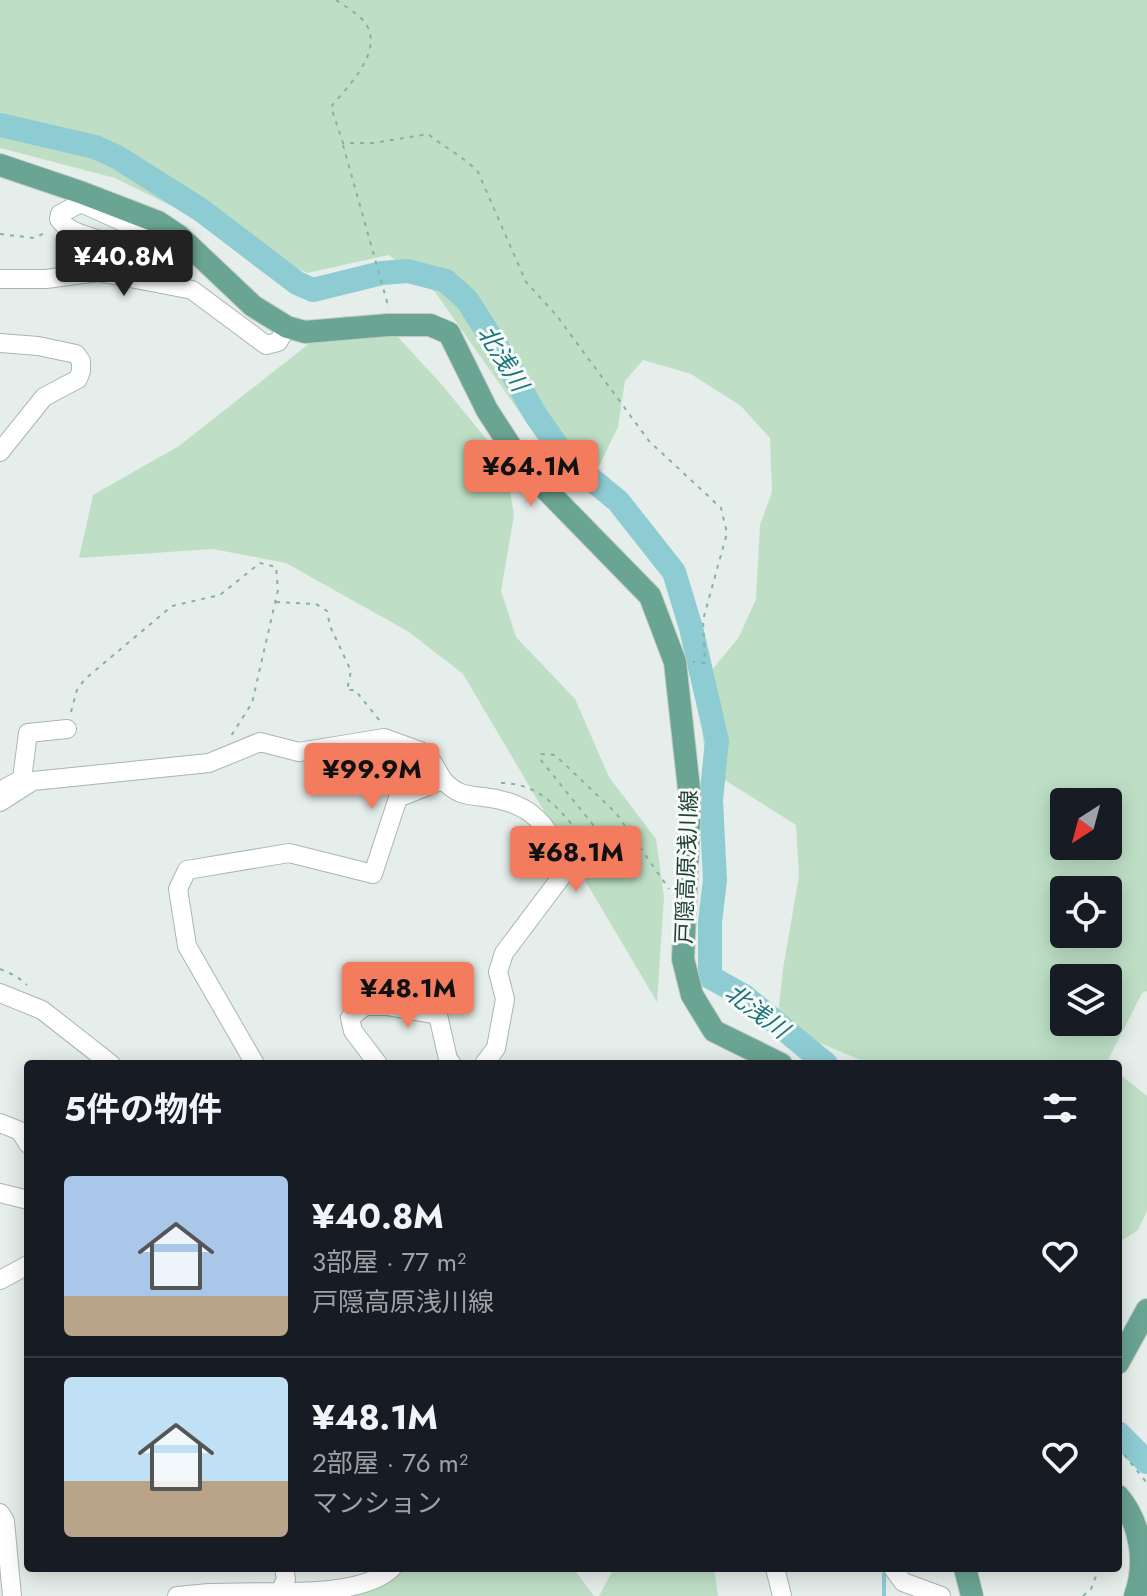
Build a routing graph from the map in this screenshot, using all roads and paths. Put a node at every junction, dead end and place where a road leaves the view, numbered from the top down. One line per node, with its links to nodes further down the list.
1 (336, 0): 2 (path)
2 (343, 143): 9 (path); 14 (path)
3 (0, 165): 4 (main road, 戸隠高原浅川線)
4 (158, 222): 5 (street); 10 (main road, 戸隠高原浅川線)
5 (63, 225): 6 (path); 8 (street)
6 (0, 234)
7 (0, 279): 8 (street)
8 (162, 284): 10 (street)
9 (394, 325): 10 (main road, 戸隠高原浅川線); 14 (main road, 戸隠高原浅川線)
10 (287, 327)
11 (0, 343): 12 (street)
12 (0, 452)
13 (276, 602): 15 (path); 16 (path); 17 (path)
14 (675, 662): 22 (main road, 戸隠高原浅川線)
15 (67, 729): 20 (street)
16 (381, 738): 18 (street); 21 (street)
17 (227, 743)
18 (443, 780): 25 (street); 28 (street)
19 (495, 782): 22 (path)
20 (0, 791)
21 (0, 802)
22 (684, 896): 29 (main road, 戸隠高原浅川線)
23 (0, 993): 24 (street)
24 (106, 1060)
25 (253, 1060)
26 (375, 1060): 27 (street)
27 (449, 1060)
28 (487, 1060)
29 (773, 1060)
30 (0, 1123): 31 (street)
31 (24, 1138)
32 (0, 1193): 33 (street)
33 (24, 1199)
34 (1147, 1310): 35 (main road)
35 (1122, 1356)
36 (1122, 1452): 37 (path)
37 (1147, 1483)
38 (1122, 1501): 53 (main road)
39 (0, 1513): 47 (street)
40 (285, 1572): 46 (street)
41 (388, 1572): 46 (street)
42 (776, 1572): 49 (street)
43 (895, 1572): 50 (street)
44 (966, 1572): 51 (main road)
45 (1097, 1572): 52 (path)
46 (280, 1592): 48 (street)
47 (12, 1596)
48 (177, 1596)
49 (782, 1596)
50 (941, 1596)
51 (972, 1596)
52 (1083, 1596)
53 (1135, 1596)

